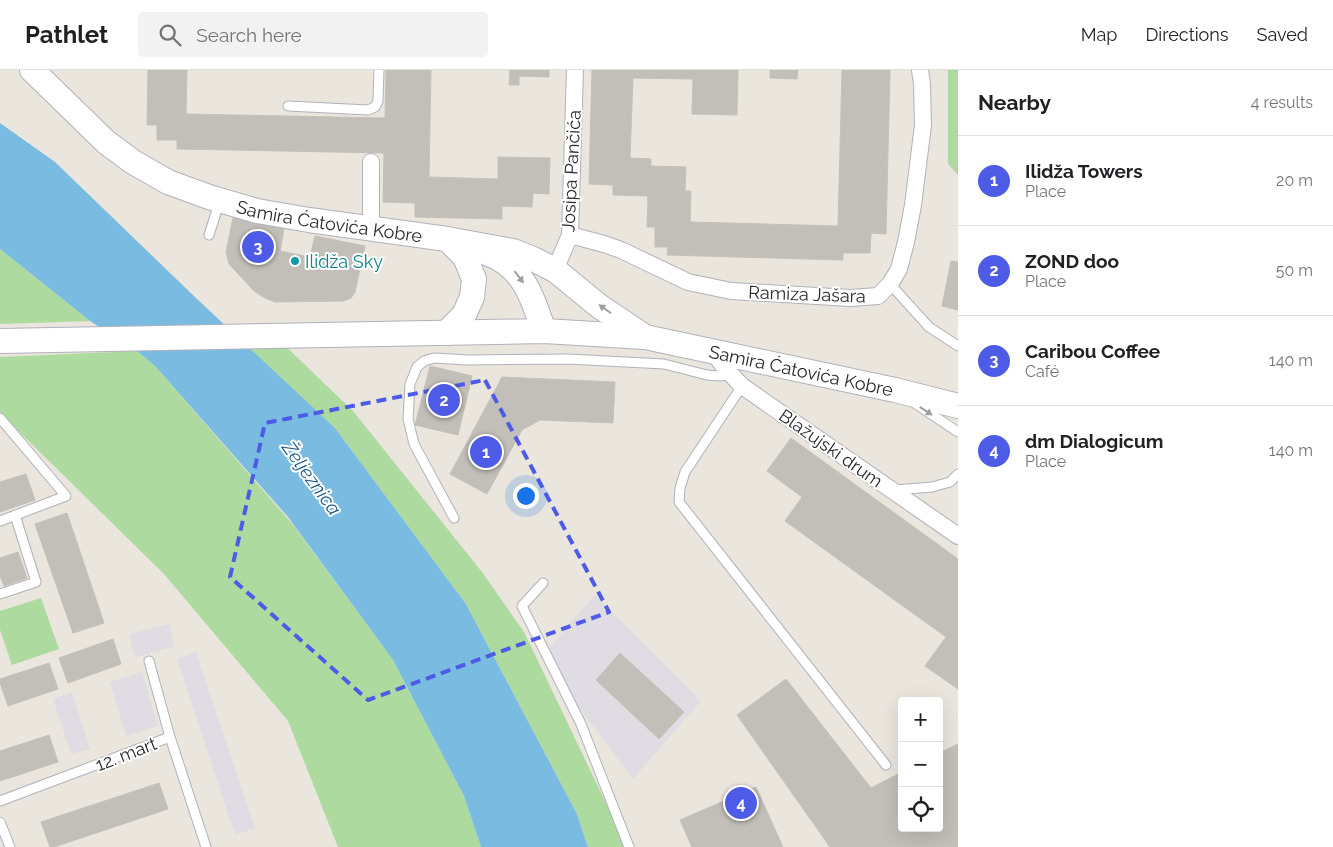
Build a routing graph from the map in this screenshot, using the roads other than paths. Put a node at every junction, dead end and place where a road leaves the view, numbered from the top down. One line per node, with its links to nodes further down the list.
1 (32, 70): 7 (main road, Samira Ćatovića Kobre)
2 (379, 70): 5 (lane)
3 (575, 70): 10 (street, Josipa Pančića)
4 (920, 70): 13 (street, Ramiza Jašara)
5 (288, 106)
6 (371, 162): 8 (street)
7 (220, 200): 8 (main road, Samira Ćatovića Kobre); 9 (lane)
8 (371, 228): 11 (main road, Samira Ćatovića Kobre)
9 (209, 235)
10 (570, 235): 12 (street, Josipa Pančića); 13 (street, Ramiza Jašara)
11 (447, 239): 12 (main road, Samira Ćatovića Kobre); 14 (main road, one-way to 14); 15 (main road)
12 (555, 270): 16 (main road, Samira Ćatovića Kobre, one-way to 12)
13 (890, 284): 18 (lane)
14 (544, 332): 15 (main road, Samira Ćatovića Kobre); 16 (main road, Samira Ćatovića Kobre)
15 (446, 333): 17 (main road, Samira Ćatovića Kobre)
16 (645, 337): 19 (main road, Samira Ćatovića Kobre)
17 (0, 341)
18 (958, 346)
19 (712, 351): 20 (street, Blažujski drum); 22 (main road, Samira Ćatovića Kobre)
20 (731, 374): 21 (street, Blažujski drum); 29 (lane)
21 (742, 386): 27 (street, Blažujski drum); 36 (lane)
22 (895, 390): 23 (main road, Samira Ćatovića Kobre); 25 (lane, one-way to 25)
23 (958, 406)
24 (0, 418): 28 (lane)
25 (958, 432)
26 (958, 474): 27 (lane)
27 (892, 490): 31 (street, Blažujski drum)
28 (15, 515): 30 (lane); 33 (lane)
29 (454, 518)
30 (0, 520)
31 (958, 536)
32 (542, 584): 41 (lane)
33 (0, 594)
34 (149, 661): 35 (lane)
35 (170, 737): 37 (lane, 12. mart); 40 (lane, 12. mart)
36 (886, 765)
37 (0, 801)
38 (0, 822): 39 (lane)
39 (10, 847)
40 (206, 847)
41 (629, 847)

